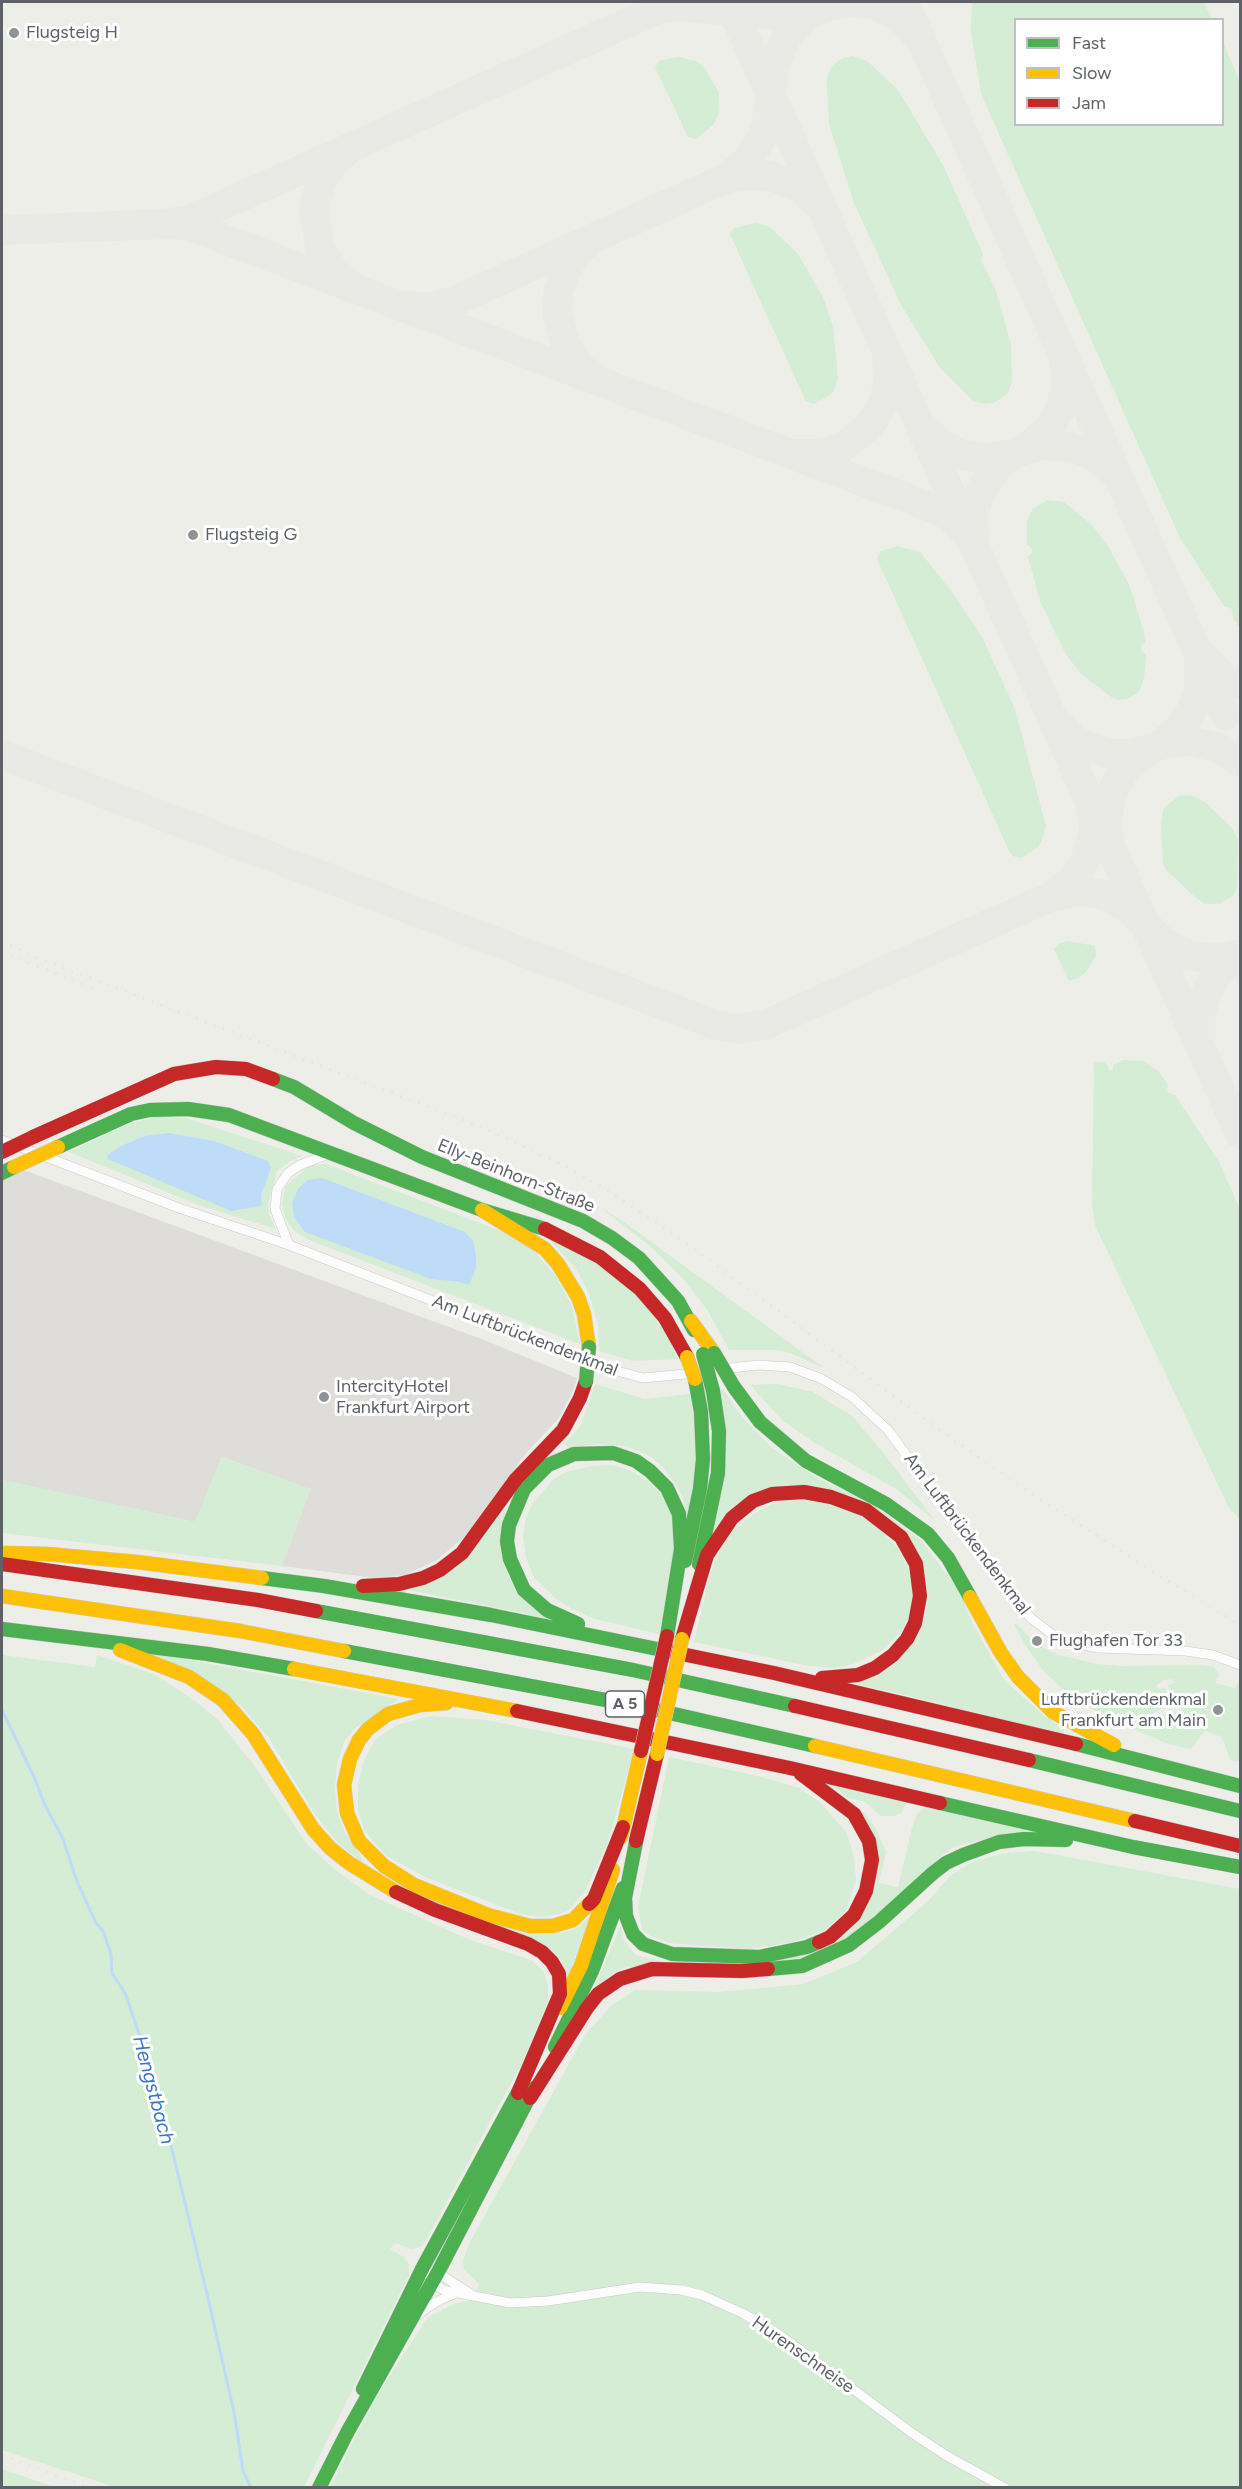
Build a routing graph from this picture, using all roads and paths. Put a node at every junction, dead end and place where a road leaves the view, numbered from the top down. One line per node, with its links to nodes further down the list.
1 (2, 1140): 6 (street, Am Luftbrückendenkmal)
2 (2, 1152): 7 (main road, Elly-Beinhorn-Straße, bridge)
3 (331, 1153): 4 (main road, bridge); 5 (main road); 6 (street)
4 (8, 1170)
5 (482, 1210): 10 (main road, bridge); 13 (main road, bridge)
6 (289, 1245): 17 (street, Am Luftbrückendenkmal)
7 (708, 1354): 15 (main road, bridge); 20 (main road, bridge)
8 (2, 1553): 10 (main road)
9 (2, 1564): 23 (main road, A 5)
10 (324, 1586): 16 (main road)
11 (2, 1596): 26 (main road, A 5)
12 (2, 1629): 14 (main road)
13 (667, 1636): 16 (main road); 24 (main road, bridge)
14 (76, 1638): 19 (main road); 29 (main road)
15 (682, 1640): 18 (main road); 25 (main road, bridge)
16 (650, 1647): 18 (main road)
17 (1240, 1665)
18 (774, 1673): 20 (main road)
19 (491, 1705): 21 (main road); 24 (main road)
20 (1160, 1764): 22 (main road)
21 (790, 1768): 25 (main road); 27 (main road)
22 (1240, 1786)
23 (1240, 1811)
24 (623, 1827): 29 (main road)
25 (638, 1832): 29 (main road)
26 (1240, 1846)
27 (1158, 1852): 28 (main road); 29 (main road)
28 (1240, 1867)
29 (524, 2096): 30 (main road); 31 (main road)
30 (423, 2267): 31 (street, Hurenschneise); 35 (main road)
31 (436, 2277): 32 (street, Hurenschneise); 33 (street, Hurenschneise); 34 (main road)
32 (456, 2293): 33 (street, Hurenschneise); 34 (street)
33 (473, 2295): 37 (street, Hurenschneise)
34 (412, 2319): 35 (main road)
35 (348, 2431): 36 (main road)
36 (319, 2487)
37 (1005, 2487)

